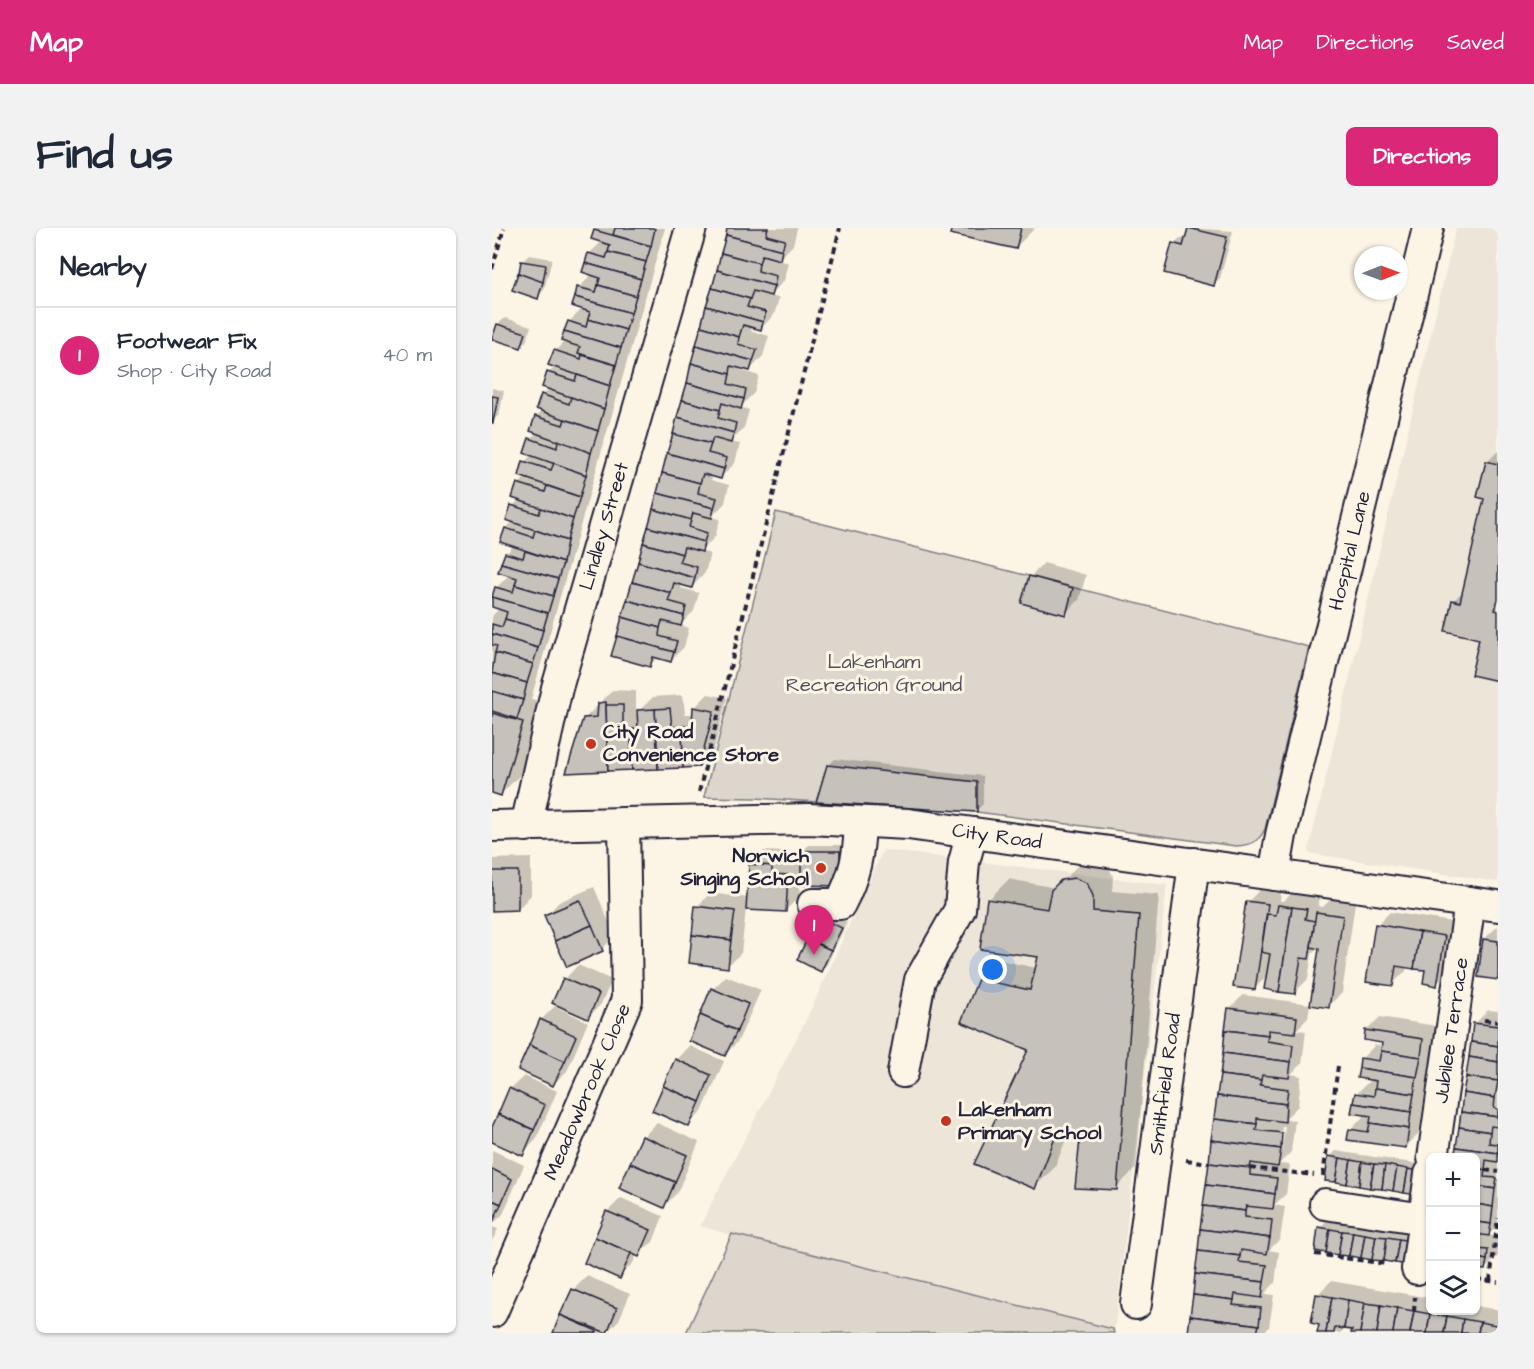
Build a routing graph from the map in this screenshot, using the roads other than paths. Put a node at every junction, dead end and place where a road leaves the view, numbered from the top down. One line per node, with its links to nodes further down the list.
1 (691, 228): 6 (street, Lindley Street)
2 (1428, 228): 9 (street, Hospital Lane)
3 (860, 822): 4 (street, City Road); 7 (street, City Road); 10 (street)
4 (624, 823): 6 (street, City Road); 19 (street, Meadowbrook Close)
5 (492, 826): 6 (street, City Road)
6 (526, 826)
7 (972, 833): 8 (street, City Road); 12 (street)
8 (1194, 863): 9 (street, City Road); 18 (street, Smithfield Road)
9 (1274, 875): 11 (street, City Road)
10 (813, 904)
11 (1484, 904): 13 (street, Jubilee Terrace)
12 (903, 1072)
13 (1434, 1153)
14 (1324, 1190): 16 (street)
15 (1426, 1206): 16 (street)
16 (1424, 1219): 17 (street)
17 (1417, 1269)
18 (1136, 1304)
19 (492, 1312)

